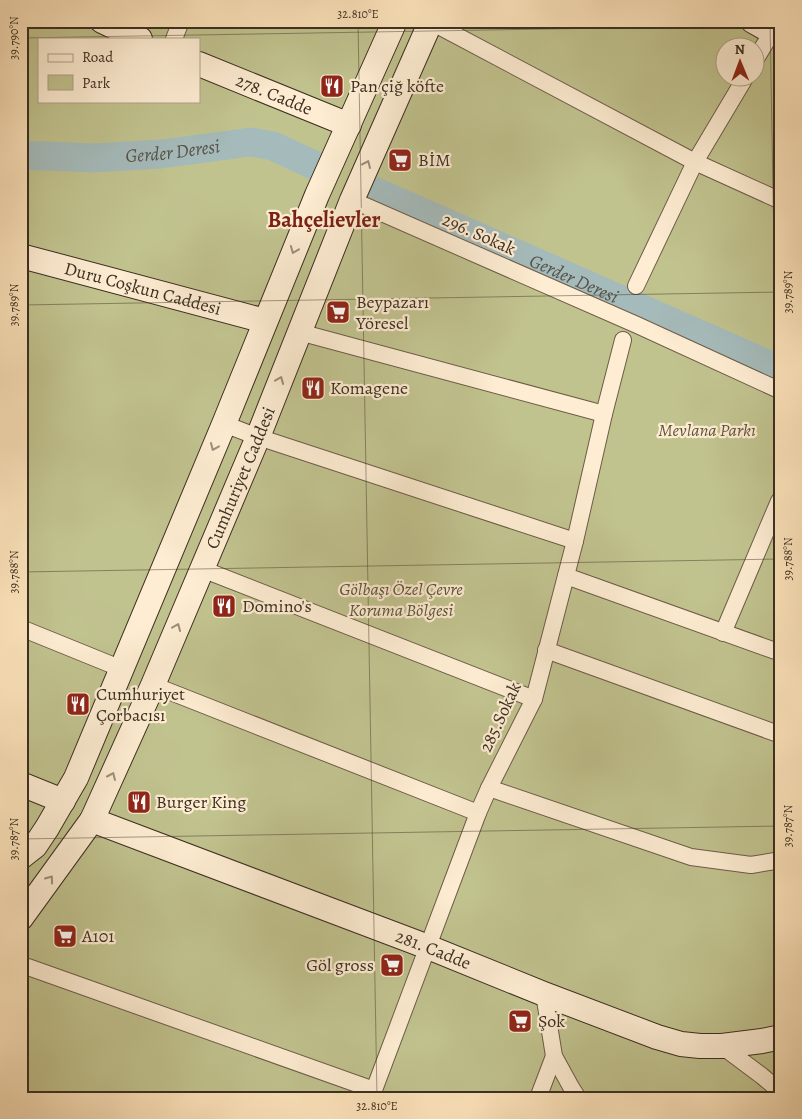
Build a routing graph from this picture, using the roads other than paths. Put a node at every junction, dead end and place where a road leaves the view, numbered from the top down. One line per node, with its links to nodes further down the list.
1 (102, 21): 6 (main road)
2 (181, 21): 7 (street)
3 (395, 21): 11 (main road, Cumhuriyet Caddesi)
4 (431, 21): 12 (street); 13 (main road, Cumhuriyet Caddesi, one-way to 4)
5 (772, 28): 8 (street)
6 (138, 38)
7 (174, 38)
8 (764, 43)
9 (200, 64): 11 (main road, 278. Cadde)
10 (740, 88): 12 (street)
11 (349, 125): 17 (main road, Cumhuriyet Caddesi, one-way to 17)
12 (696, 162): 14 (street); 16 (street)
13 (352, 200): 18 (main road, Cumhuriyet Caddesi); 20 (street, 296. Sokak)
14 (781, 201)
15 (21, 256): 17 (main road, Duru Coşkun Caddesi)
16 (636, 286)
17 (265, 321): 22 (main road, Cumhuriyet Caddesi)
18 (299, 332): 21 (street); 23 (main road, Cumhuriyet Caddesi, one-way to 18)
19 (623, 340): 21 (street, 285.Sokak)
20 (781, 391)
21 (604, 414): 25 (street, 285.Sokak)
22 (224, 424): 23 (street); 32 (main road, Cumhuriyet Caddesi, one-way to 32)
23 (258, 437): 25 (street); 26 (main road, Cumhuriyet Caddesi)
24 (781, 500): 29 (street)
25 (575, 542): 27 (street, 285.Sokak)
26 (202, 569): 33 (main road, Cumhuriyet Caddesi, one-way to 26); 34 (street)
27 (566, 576): 29 (street); 30 (street, 285.Sokak)
28 (21, 628): 32 (street)
29 (723, 633): 31 (street)
30 (546, 650): 34 (street, 285.Sokak); 35 (street)
31 (781, 653)
32 (122, 669): 38 (main road, Cumhuriyet Caddesi)
33 (152, 685): 39 (street); 40 (main road, Cumhuriyet Caddesi, one-way to 33)
34 (534, 699): 37 (street, 285.Sokak)
35 (781, 735)
36 (21, 784): 38 (main road)
37 (489, 788): 39 (street, 285.Sokak); 42 (street)
38 (63, 800): 41 (main road, Cumhuriyet Caddesi)
39 (478, 812): 44 (street, 285.Sokak)
40 (92, 820): 43 (main road, Cumhuriyet Caddesi, one-way to 40); 44 (main road, 281. Cadde)
41 (21, 857)
42 (781, 860)
43 (21, 918)
44 (428, 947): 46 (main road, 281. Cadde); 51 (street, 285.Sokak)
45 (21, 967): 51 (street)
46 (544, 994): 48 (main road, 281. Cadde); 49 (street)
47 (781, 1037): 48 (main road, 281. Cadde)
48 (722, 1046): 50 (street)
49 (554, 1056): 52 (street); 53 (street)
50 (781, 1092)
51 (372, 1094)
52 (538, 1098)
53 (578, 1098)

